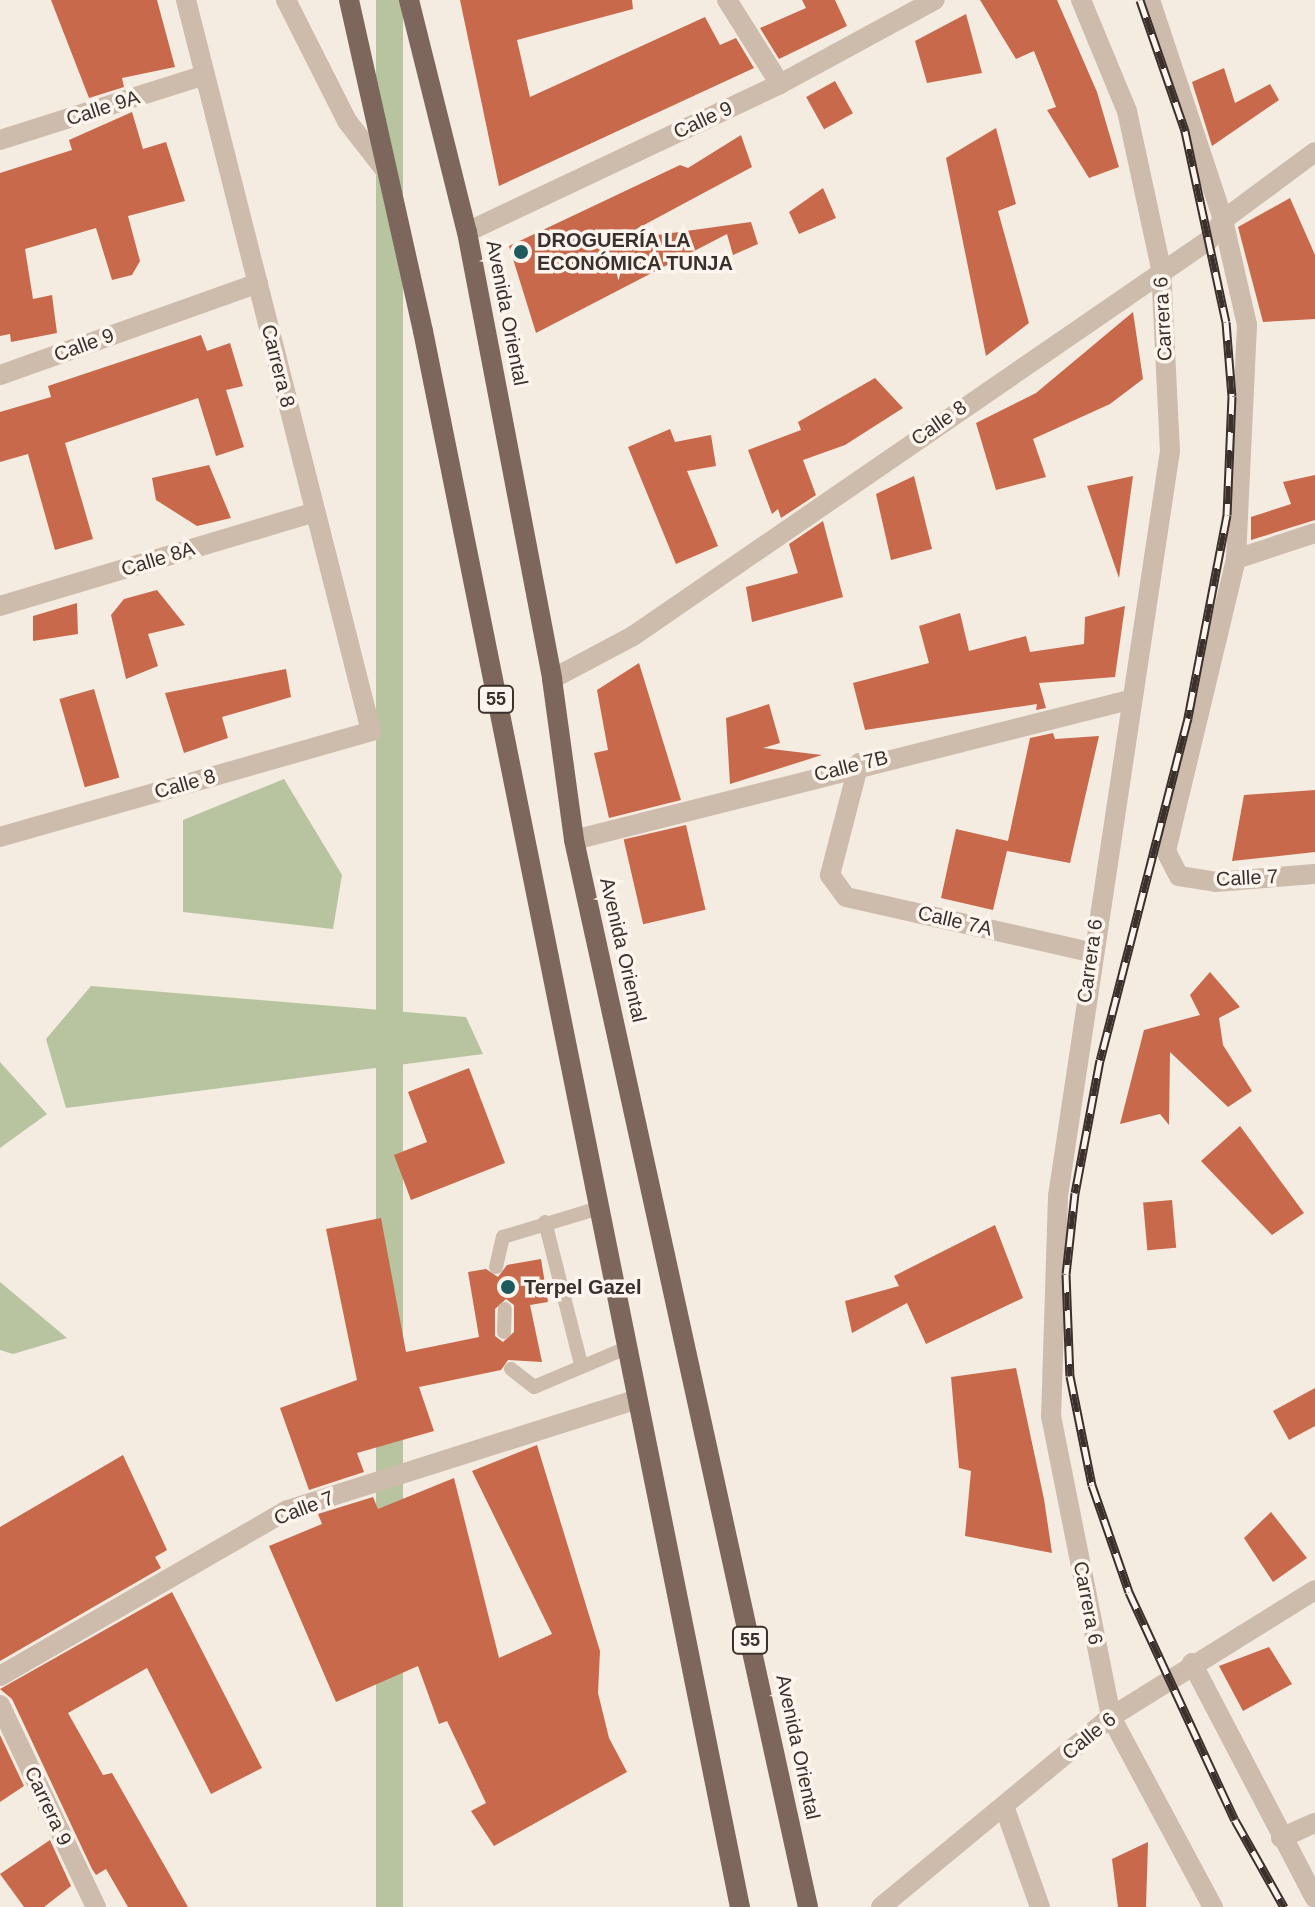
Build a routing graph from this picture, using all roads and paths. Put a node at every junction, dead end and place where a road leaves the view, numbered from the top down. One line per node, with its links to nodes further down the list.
1 (186, 0): 9 (street, Carrera 8)
2 (286, 0): 13 (street)
3 (349, 0): 13 (main road, 55)
4 (727, 0): 10 (street)
5 (935, 0): 10 (street, Calle 9)
6 (1081, 0): 16 (street, Carrera 6)
7 (1150, 0): 14 (street)
8 (412, 1): 15 (main road, Avenida Oriental / 55)
9 (205, 75): 11 (street, Calle 9A); 17 (street, Carrera 8)
10 (780, 84): 15 (street, Calle 9)
11 (0, 140)
12 (1315, 152): 14 (street, Calle 8)
13 (389, 175): 31 (main road, 55)
14 (1223, 220): 16 (street, Calle 8); 21 (street)
15 (467, 232): 23 (main road, Avenida Oriental / 55)
16 (1161, 268): 23 (street, Calle 8); 24 (street, Carrera 6)
17 (258, 283): 18 (street, Calle 9); 19 (street, Carrera 8)
18 (0, 375)
19 (315, 512): 22 (street, Calle 8A); 25 (street, Carrera 8)
20 (1315, 533): 21 (street)
21 (1236, 559): 29 (street, Calle 7)
22 (0, 606)
23 (552, 679): 28 (main road, Avenida Oriental / 55)
24 (1129, 700): 26 (street, Calle 7B); 30 (street, Carrera 6)
25 (371, 731): 27 (street, Calle 8)
26 (859, 763): 28 (street, Calle 7B); 30 (street, Calle 7A)
27 (0, 837)
28 (574, 840): 51 (main road, Avenida Oriental / 55)
29 (1315, 874)
30 (1090, 952): 44 (street, Carrera 6)
31 (596, 1209): 32 (lane); 36 (main road, 55)
32 (545, 1222): 33 (lane); 37 (lane)
33 (496, 1267)
34 (505, 1309): 35 (lane)
35 (504, 1332)
36 (624, 1349): 37 (lane); 39 (main road, 55)
37 (581, 1364): 38 (lane)
38 (511, 1369)
39 (634, 1400): 42 (street, Calle 7); 50 (main road, 55)
40 (1315, 1590): 41 (street, Calle 6)
41 (1192, 1663): 44 (street, Calle 6); 47 (street)
42 (0, 1676)
43 (0, 1705): 49 (street, Carrera 9)
44 (1111, 1717): 45 (street, Calle 6); 54 (street, Carrera 6)
45 (1004, 1806): 52 (street, Calle 6); 53 (street)
46 (1315, 1823): 47 (street)
47 (1281, 1838): 48 (street)
48 (1315, 1898)
49 (96, 1907)
50 (740, 1907)
51 (808, 1907)
52 (881, 1907)
53 (1040, 1907)
54 (1213, 1907)

